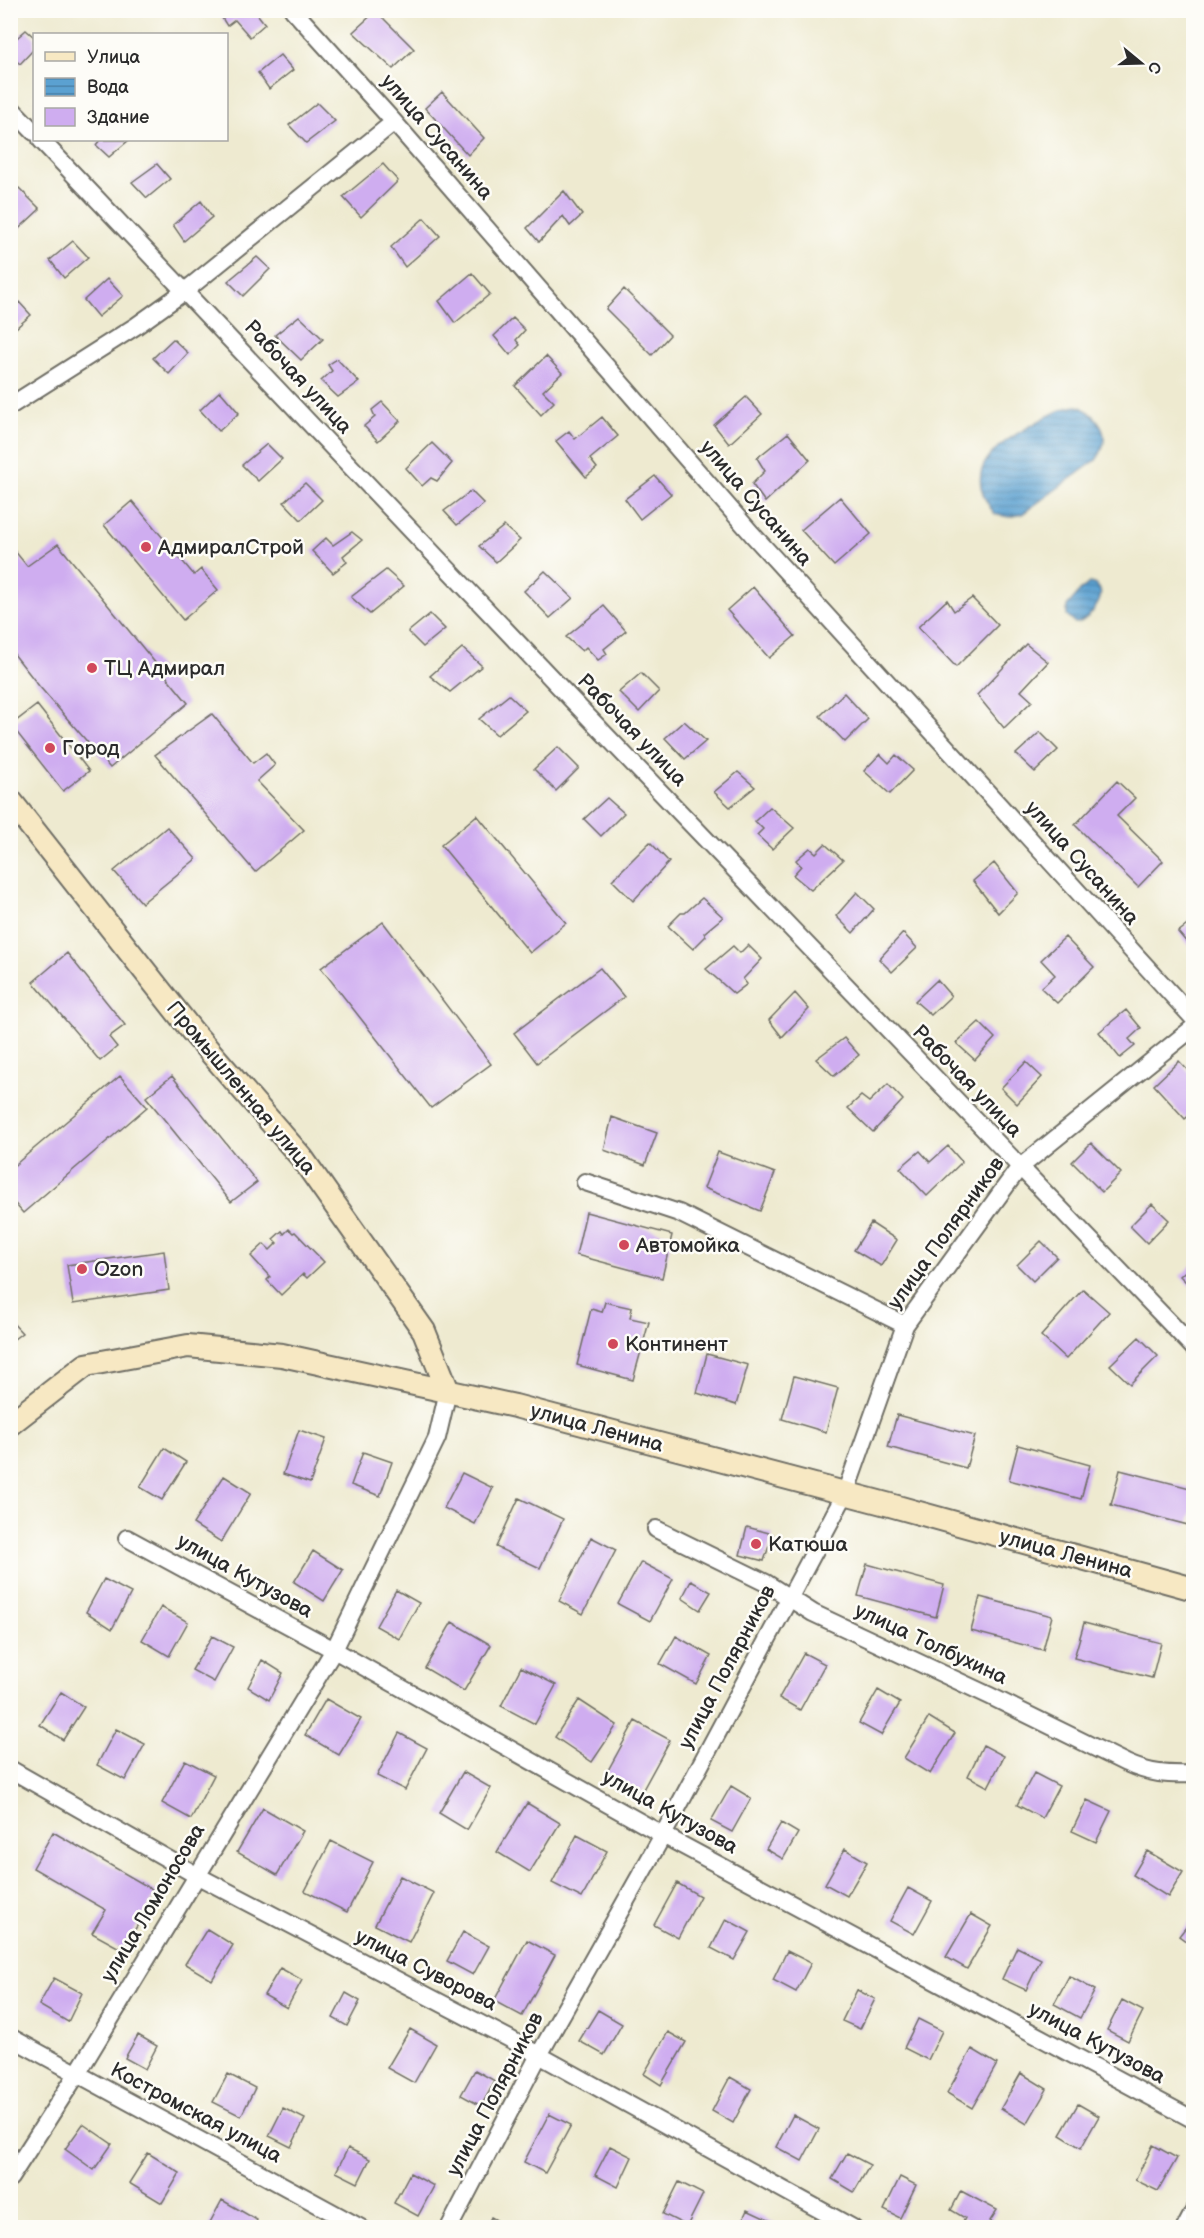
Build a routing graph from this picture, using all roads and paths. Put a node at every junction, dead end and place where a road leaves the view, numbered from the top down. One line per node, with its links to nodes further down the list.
1 (293, 10): 3 (street, улица Сусанина)
2 (10, 107): 4 (street)
3 (394, 122): 6 (street); 9 (street, улица Сусанина)
4 (33, 131)
5 (42, 141): 6 (street, Рабочая улица)
6 (185, 291): 7 (street); 11 (street, Рабочая улица)
7 (10, 406)
8 (10, 800): 15 (street, Промышленная улица)
9 (1194, 1019)
10 (1194, 1027): 11 (street, улица Полярников)
11 (1019, 1168): 13 (street, улица Полярников); 14 (street, Рабочая улица)
12 (585, 1182): 13 (street)
13 (905, 1325): 17 (street, улица Полярников)
14 (1194, 1348)
15 (448, 1390): 16 (street, улица Ленина); 17 (street, улица Ленина); 22 (street, улица Ломоносова)
16 (10, 1424)
17 (845, 1494): 20 (street, улица Ленина); 21 (street, улица Полярников)
18 (656, 1529): 21 (street, улица Толбухина)
19 (127, 1538): 22 (street, улица Кутузова)
20 (1194, 1589)
21 (789, 1597): 24 (street, улица Толбухина); 25 (street, улица Полярников)
22 (334, 1650): 25 (street, улица Кутузова); 26 (street, улица Ломоносова)
23 (10, 1769): 26 (street, улица Суворова)
24 (1194, 1774)
25 (663, 1835): 28 (street, улица Полярников); 30 (street, улица Кутузова)
26 (196, 1875): 28 (street, улица Суворова); 29 (street, улица Ломоносова)
27 (10, 2037): 29 (street, Костромская улица)
28 (539, 2055): 34 (street, улица Полярников); 35 (street, улица Суворова)
29 (77, 2074): 31 (street, улица Ломоносова); 33 (street, Костромская улица)
30 (1194, 2120)
31 (10, 2178)
32 (1194, 2211): 36 (street)
33 (361, 2228)
34 (449, 2228)
35 (853, 2228)
36 (1185, 2228)

